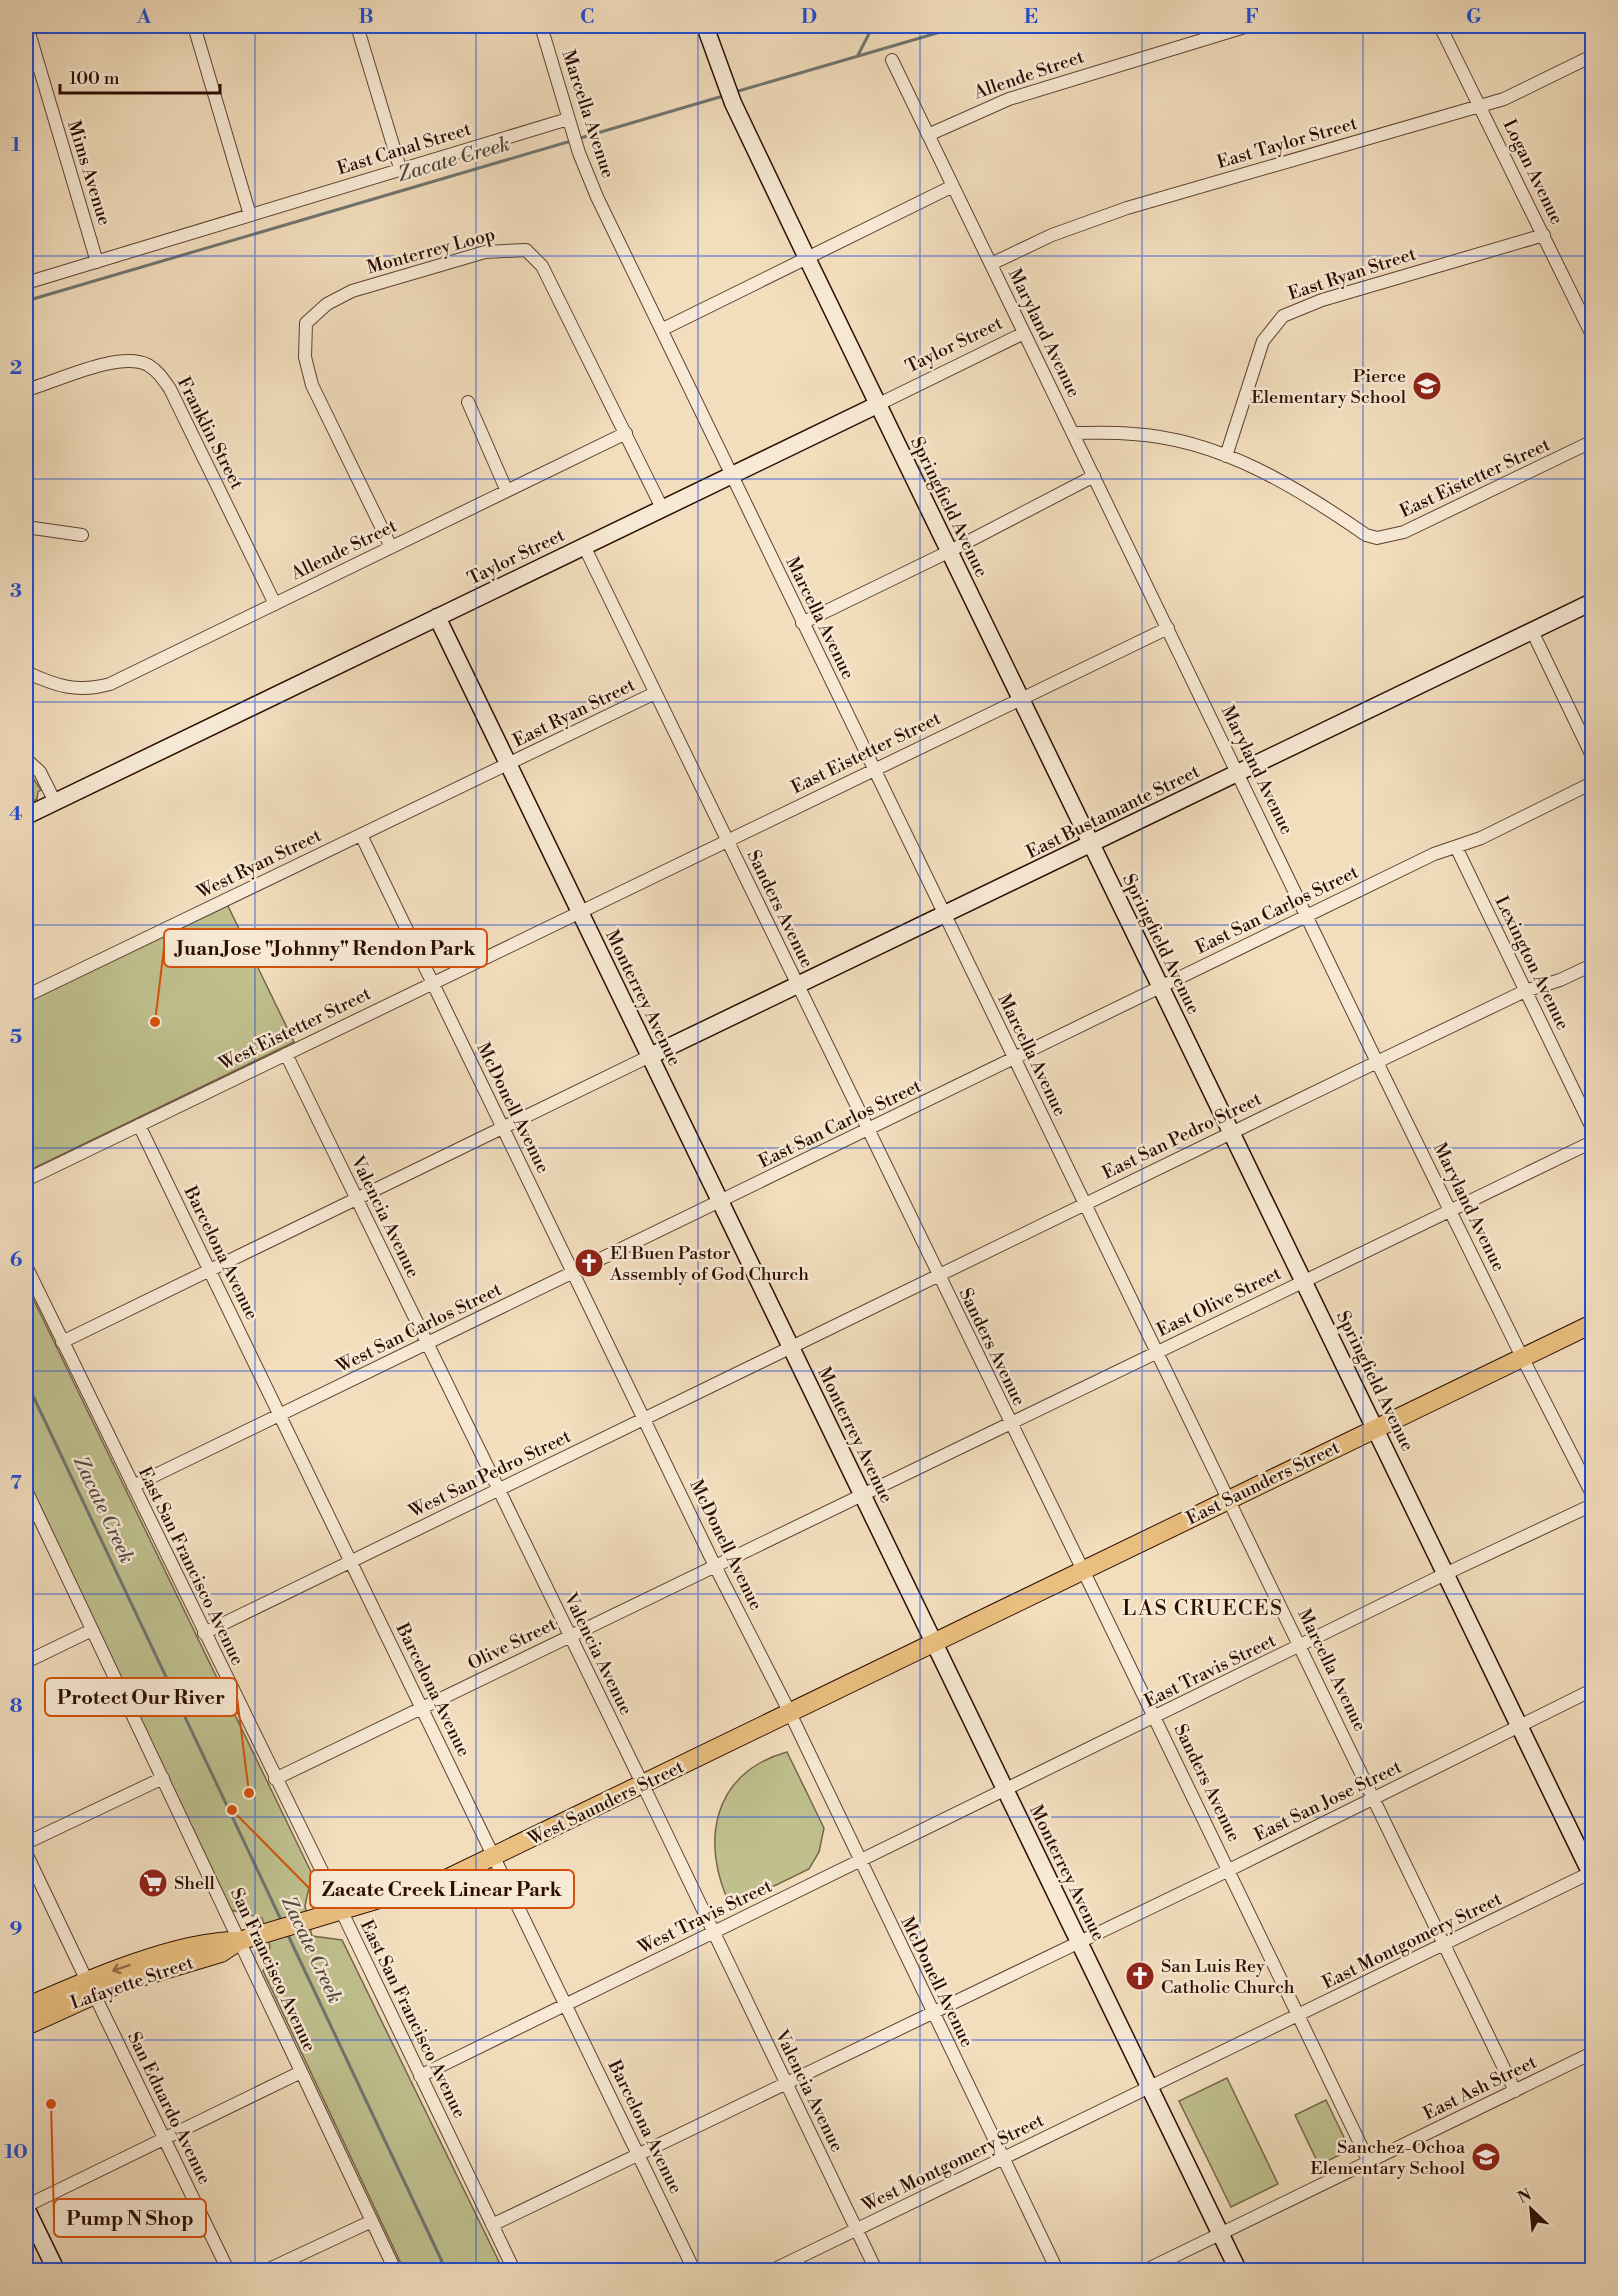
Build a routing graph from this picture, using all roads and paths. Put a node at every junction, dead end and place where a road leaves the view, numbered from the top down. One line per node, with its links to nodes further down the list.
1 (27, 26): 18 (street, Mims Avenue)
2 (194, 26): 15 (street)
3 (357, 26): 13 (street)
4 (705, 26): 17 (street, Springfield Avenue)
5 (1248, 26): 12 (street, Allende Street)
6 (1440, 26): 10 (street, Logan Avenue)
7 (546, 27): 11 (street, Marcella Avenue)
8 (1593, 56): 10 (street, East Taylor Street)
9 (892, 60): 12 (street, Maryland Avenue)
10 (1481, 107): 16 (street, Logan Avenue); 19 (street, East Taylor Street)
11 (569, 123): 13 (street, East Canal Street); 21 (street, Marcella Avenue)
12 (928, 135): 14 (street, Maryland Avenue)
13 (400, 168): 15 (street, East Canal Street)
14 (953, 186): 17 (street); 19 (street, Maryland Avenue)
15 (250, 215): 18 (street, East Canal Street)
16 (1544, 235): 23 (street, Logan Avenue); 30 (street, East Ryan Street)
17 (806, 256): 21 (street); 26 (street, Springfield Avenue)
18 (97, 262): 20 (street, East Canal Street)
19 (991, 264): 22 (street, Maryland Avenue)
20 (26, 283)
21 (663, 329): 31 (street, Marcella Avenue)
22 (1024, 333): 26 (street, Taylor Street); 28 (street, Maryland Avenue)
23 (1593, 335)
24 (26, 390): 41 (street, Franklin Street)
25 (468, 402): 33 (street)
26 (877, 405): 31 (street, Taylor Street); 39 (street, Springfield Avenue)
27 (626, 433): 33 (street, Allende Street); 34 (street, Monterrey Loop); 38 (street, Monterrey Loop)
28 (1073, 433): 30 (street, East Eistetter Street); 32 (street, Maryland Avenue)
29 (1592, 442): 30 (street, East Eistetter Street)
30 (1226, 456)
31 (732, 475): 34 (street, Taylor Street); 43 (street, Marcella Avenue)
32 (1094, 476): 39 (street); 44 (street, Maryland Avenue)
33 (506, 489): 38 (street, Allende Street)
34 (662, 508): 37 (street, Taylor Street)
35 (26, 527): 36 (street)
36 (82, 535)
37 (584, 546): 42 (street, Taylor Street); 47 (street, Sanders Avenue)
38 (391, 547): 41 (street, Allende Street)
39 (948, 552): 43 (street); 48 (street, Springfield Avenue)
40 (1593, 602): 45 (street, East Bustamante Street)
41 (275, 604): 46 (street, Allende Street)
42 (437, 617): 51 (street, Monterrey Avenue); 55 (street, Taylor Street)
43 (802, 622): 52 (street, Marcella Avenue)
44 (1168, 628): 48 (street, East Eistetter Street); 53 (street, Maryland Avenue)
45 (1532, 631): 49 (street); 53 (street, East Bustamante Street)
46 (26, 672)
47 (655, 693): 51 (street, East Ryan Street); 58 (street, Sanders Avenue)
48 (1020, 698): 52 (street, East Eistetter Street); 59 (street, Springfield Avenue)
49 (1593, 756)
50 (26, 759): 55 (street)
51 (508, 764): 57 (street, West Ryan Street); 61 (street, Monterrey Avenue)
52 (873, 769): 58 (street, East Eistetter Street); 62 (street, Marcella Avenue)
53 (1238, 774): 59 (street, East Bustamante Street); 63 (street, Maryland Avenue)
54 (1593, 783): 60 (street, East San Carlos Street)
55 (55, 802): 56 (street, Taylor Street)
56 (26, 816)
57 (361, 835): 65 (street, McDonell Avenue); 69 (street, West Ryan Street)
58 (726, 840): 61 (street, East Eistetter Street); 66 (street, Sanders Avenue)
59 (1091, 845): 62 (street, East Bustamante Street); 67 (street, Springfield Avenue)
60 (1456, 847): 63 (street, East San Carlos Street); 68 (street, Lexington Avenue)
61 (580, 911): 65 (street, West Eistetter Street); 71 (street, Monterrey Avenue)
62 (944, 915): 66 (street, East Bustamante Street); 72 (street, Marcella Avenue)
63 (1307, 915): 67 (street, East San Carlos Street); 73 (street, Maryland Avenue)
64 (1593, 965): 68 (street, East San Pedro Street)
65 (433, 982): 70 (street, West Eistetter Street); 75 (street, McDonell Avenue)
66 (797, 986): 71 (street, East Bustamante Street); 77 (street, Sanders Avenue)
67 (1160, 987): 72 (street, East San Carlos Street); 78 (street, Springfield Avenue)
68 (1525, 991): 73 (street, East San Pedro Street); 76 (street, Lexington Avenue)
69 (26, 996)
70 (286, 1054): 74 (street, West Eistetter Street); 81 (street, Valencia Avenue)
71 (650, 1056): 75 (street); 82 (street, Monterrey Avenue)
72 (1014, 1059): 77 (street, East San Carlos Street); 83 (street, Marcella Avenue)
73 (1377, 1062): 78 (street, East San Pedro Street); 84 (street, Maryland Avenue)
74 (139, 1125): 80 (street, West Eistetter Street); 86 (street, Barcelona Avenue)
75 (503, 1127): 81 (street); 87 (street, McDonell Avenue)
76 (1593, 1128)
77 (867, 1130): 82 (street, East San Carlos Street); 88 (street, Sanders Avenue)
78 (1231, 1132): 83 (street, East San Pedro Street); 89 (street, Springfield Avenue)
79 (1593, 1142): 84 (street, East Olive Street)
80 (26, 1180)
81 (356, 1199): 86 (street); 92 (street, Valencia Avenue)
82 (720, 1202): 87 (street, West San Carlos Street); 93 (street, Monterrey Avenue)
83 (1085, 1204): 88 (street, East San Pedro Street); 94 (street, Marcella Avenue)
84 (1450, 1210): 89 (street, East Olive Street); 95 (street, Maryland Avenue)
85 (26, 1266): 91 (street, East San Francisco Avenue)
86 (209, 1270): 91 (street); 96 (street, Barcelona Avenue)
87 (573, 1273): 92 (street, West San Carlos Street); 97 (street, McDonell Avenue)
88 (938, 1276): 93 (street, East San Pedro Street); 98 (street, Sanders Avenue)
89 (1304, 1281): 94 (street, East Olive Street); 99 (street, Springfield Avenue)
90 (1593, 1324): 95 (main road, East Saunders Street)
91 (62, 1342): 100 (street, East San Francisco Avenue)
92 (426, 1344): 96 (street, West San Carlos Street); 102 (street, Valencia Avenue)
93 (791, 1348): 97 (street, West San Pedro Street); 103 (street, Monterrey Avenue)
94 (1157, 1352): 98 (street, East Olive Street); 105 (street, Marcella Avenue)
95 (1522, 1357): 99 (main road, East Saunders Street); 104 (street, Maryland Avenue)
96 (280, 1415): 100 (street, West San Carlos Street); 107 (street, Barcelona Avenue)
97 (644, 1419): 102 (street, West San Pedro Street); 108 (street, McDonell Avenue)
98 (1009, 1423): 103 (street, East Olive Street); 109 (street, Sanders Avenue)
99 (1376, 1428): 105 (main road, East Saunders Street); 110 (street, Springfield Avenue)
100 (133, 1486): 112 (street, East San Francisco Avenue)
101 (26, 1490): 111 (street, San Francisco Avenue)
102 (497, 1490): 107 (street, West San Pedro Street); 113 (street, Valencia Avenue)
103 (862, 1494): 108 (street, Olive Street); 114 (street, Monterrey Avenue)
104 (1593, 1494)
105 (1230, 1499): 109 (main road, East Saunders Street); 115 (street, Marcella Avenue)
106 (1593, 1505): 110 (street, East Travis Street)
107 (351, 1562): 112 (street, West San Pedro Street); 118 (street, Barcelona Avenue)
108 (715, 1566): 113 (street, Olive Street); 119 (street, McDonell Avenue)
109 (1085, 1570): 114 (main road, East Saunders Street); 120 (street, Sanders Avenue)
110 (1445, 1574): 115 (street, East Travis Street); 121 (street, Springfield Avenue)
111 (92, 1630): 116 (street); 122 (street, San Francisco Avenue)
112 (204, 1633): 123 (street, East San Francisco Avenue)
113 (568, 1637): 118 (street, Olive Street); 124 (street, Valencia Avenue)
114 (934, 1643): 119 (main road, West Saunders Street); 125 (street, Monterrey Avenue)
115 (1301, 1647): 120 (street, East Travis Street); 126 (street, Marcella Avenue)
116 (26, 1662)
117 (1593, 1690): 121 (street, East San Jose Street)
118 (422, 1708): 123 (street, Olive Street); 129 (street, Barcelona Avenue)
119 (790, 1713): 124 (main road, West Saunders Street); 130 (street, McDonell Avenue)
120 (1155, 1717): 125 (street, East Travis Street); 131 (street, Sanders Avenue)
121 (1519, 1726): 126 (street, East San Jose Street); 132 (street, Springfield Avenue)
122 (163, 1778): 127 (street); 136 (street, San Francisco Avenue)
123 (275, 1779): 133 (street, East San Francisco Avenue)
124 (643, 1785): 129 (main road, West Saunders Street); 135 (street, Valencia Avenue)
125 (1005, 1790): 130 (street, West Travis Street); 137 (street, Monterrey Avenue)
126 (1374, 1799): 131 (street, East San Jose Street); 138 (street, Marcella Avenue)
127 (26, 1843)
128 (26, 1853): 139 (street, San Eduardo Avenue)
129 (495, 1857): 133 (main road, West Saunders Street); 140 (street, Barcelona Avenue)
130 (859, 1861): 135 (street, West Travis Street); 142 (street, McDonell Avenue)
131 (1229, 1870): 137 (street, East San Jose Street); 143 (street, Sanders Avenue)
132 (1592, 1874): 138 (street, East Montgomery Street)
133 (342, 1912): 134 (main road, West Saunders Street); 147 (street, East San Francisco Avenue)
134 (266, 1933): 136 (main road, Lafayette Street)
135 (712, 1933): 140 (street, West Travis Street); 148 (street, Valencia Avenue)
136 (238, 1941): 139 (main road, Lafayette Street); 146 (street, San Francisco Avenue)
137 (1078, 1941): 142 (street, East San Jose Street); 149 (street, Monterrey Avenue)
138 (1444, 1946): 143 (street, East Montgomery Street); 150 (street, Marcella Avenue)
139 (91, 1987): 141 (main road, Lafayette Street); 144 (main road, Lafayette Street); 151 (street, San Eduardo Avenue)
140 (566, 2004): 147 (street, West Travis Street); 152 (street, Barcelona Avenue)
141 (26, 2007)
142 (932, 2012): 148 (street, East San Jose Street); 153 (street, McDonell Avenue)
143 (1299, 2016): 149 (street, East Montgomery Street); 154 (street, Sanders Avenue)
144 (26, 2026)
145 (1593, 2054): 150 (street, East Ash Street)
146 (301, 2072): 151 (street); 156 (street, San Francisco Avenue)
147 (420, 2076): 157 (street, East San Francisco Avenue)
148 (785, 2083): 152 (street, East San Jose Street); 158 (street, Valencia Avenue)
149 (1150, 2088): 153 (street, West Montgomery Street); 159 (street, Monterrey Avenue)
150 (1515, 2091): 154 (street, East Ash Street)
151 (163, 2139): 155 (street); 161 (street, San Eduardo Avenue)
152 (638, 2154): 157 (street, East San Jose Street); 165 (street, Barcelona Avenue)
153 (1003, 2159): 158 (street, West Montgomery Street); 168 (street, McDonell Avenue)
154 (1369, 2162): 159 (street, East Ash Street)
155 (26, 2207): 160 (street)
156 (372, 2221): 162 (street); 163 (street, San Francisco Avenue)
157 (492, 2224): 164 (street, East San Francisco Avenue)
158 (856, 2230): 166 (street, West Montgomery Street); 167 (street, Valencia Avenue)
159 (1220, 2235): 169 (street, East Ash Street); 170 (street, Monterrey Avenue)
160 (56, 2271)
161 (228, 2271)
162 (267, 2271)
163 (395, 2271)
164 (514, 2271)
165 (694, 2271)
166 (773, 2271)
167 (876, 2271)
168 (1057, 2271)
169 (1146, 2271)
170 (1238, 2271)

